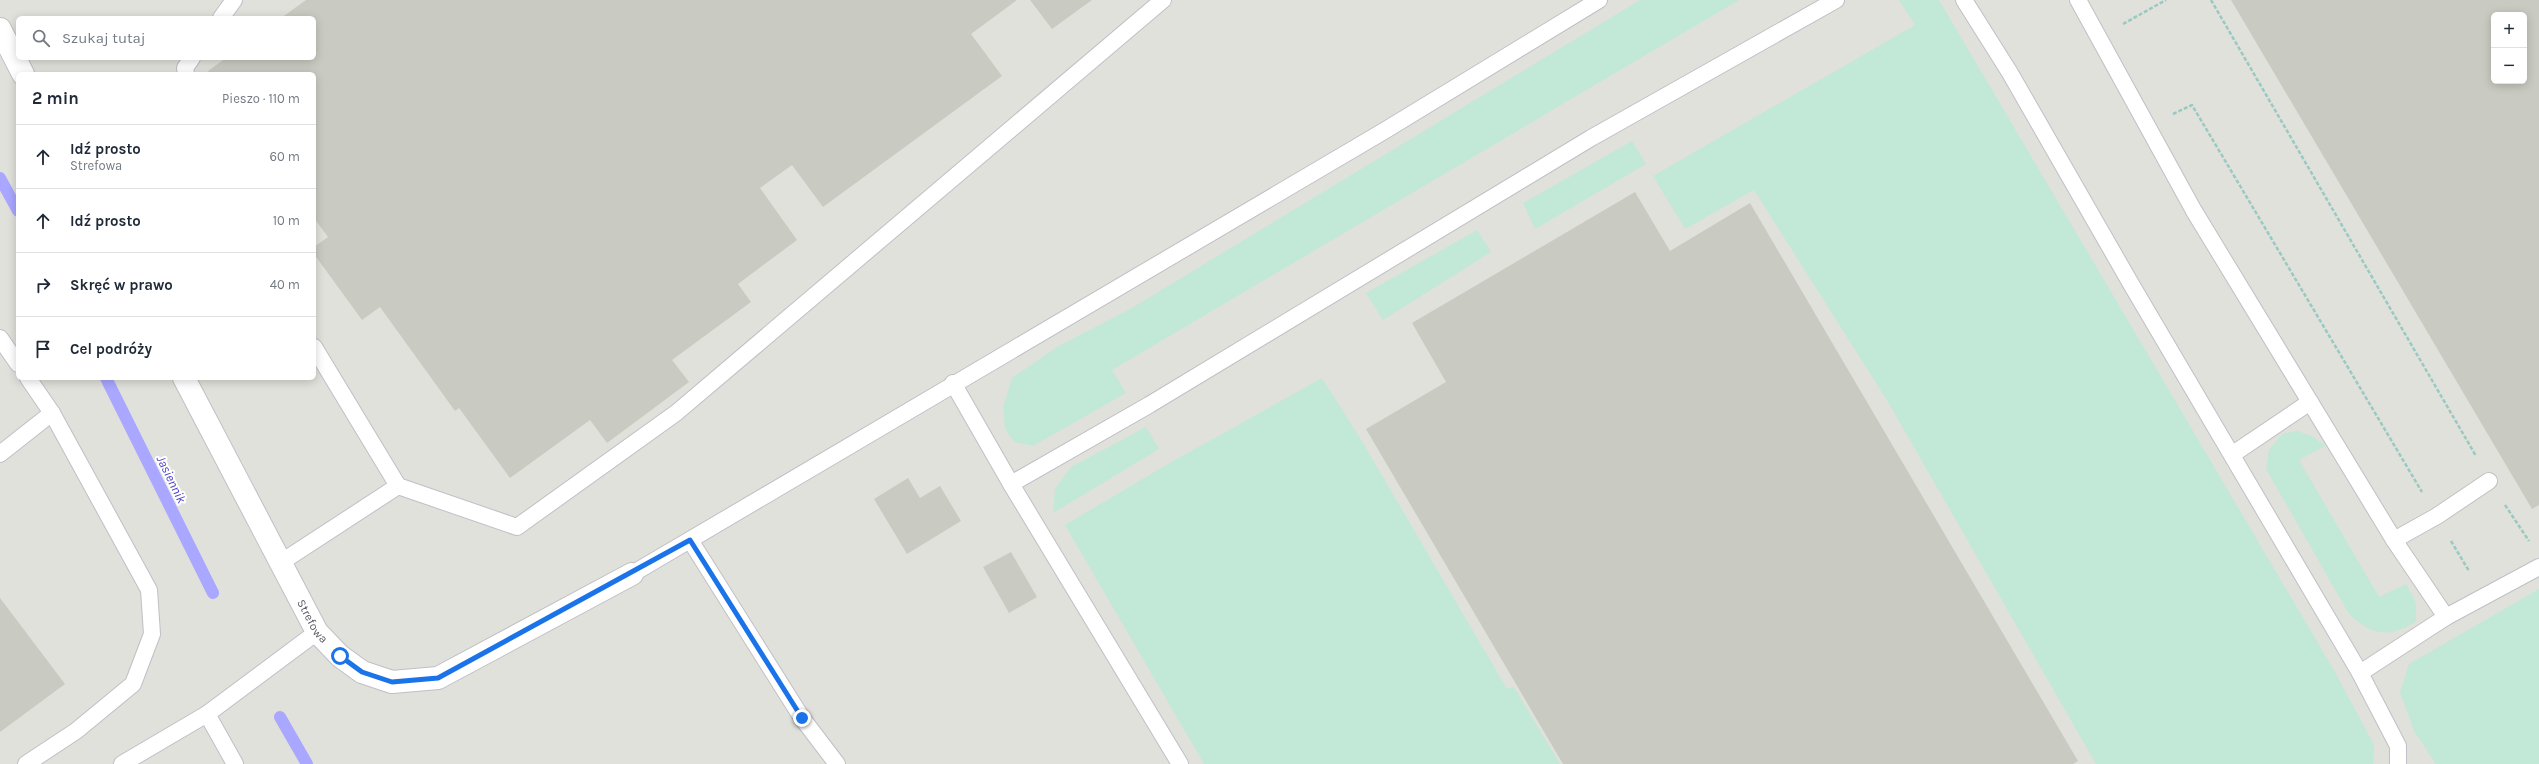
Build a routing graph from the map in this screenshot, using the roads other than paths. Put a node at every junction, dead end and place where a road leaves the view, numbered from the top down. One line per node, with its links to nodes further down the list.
1 (234, 0): 7 (lane)
2 (1163, 0): 24 (lane)
3 (1599, 0): 17 (lane)
4 (1836, 0): 23 (lane)
5 (1964, 0): 21 (lane)
6 (2078, 0): 18 (lane)
7 (222, 16)
8 (0, 29): 10 (street)
9 (191, 60): 11 (lane)
10 (22, 72)
11 (186, 72)
12 (0, 338): 14 (lane)
13 (316, 350): 24 (lane)
14 (16, 361)
15 (29, 380): 19 (lane)
16 (185, 380): 27 (street, Strefowa)
17 (953, 383): 23 (lane); 25 (lane)
18 (2310, 402): 21 (lane); 26 (lane)
19 (52, 414): 20 (lane); 34 (lane)
20 (0, 454)
21 (2233, 454): 32 (lane)
22 (2489, 481): 26 (lane)
23 (1011, 484): 38 (lane)
24 (398, 486): 27 (lane)
25 (690, 540): 29 (lane); 37 (lane)
26 (2394, 540): 30 (lane)
27 (280, 563): 31 (street, Strefowa)
28 (2539, 566): 30 (lane)
29 (632, 574): 31 (street, Strefowa)
30 (2446, 618): 32 (lane)
31 (317, 632): 33 (lane)
32 (2360, 673): 39 (lane)
33 (207, 714): 35 (lane); 36 (lane)
34 (26, 764)
35 (122, 764)
36 (235, 764)
37 (837, 764)
38 (1180, 764)
39 (2398, 764)

